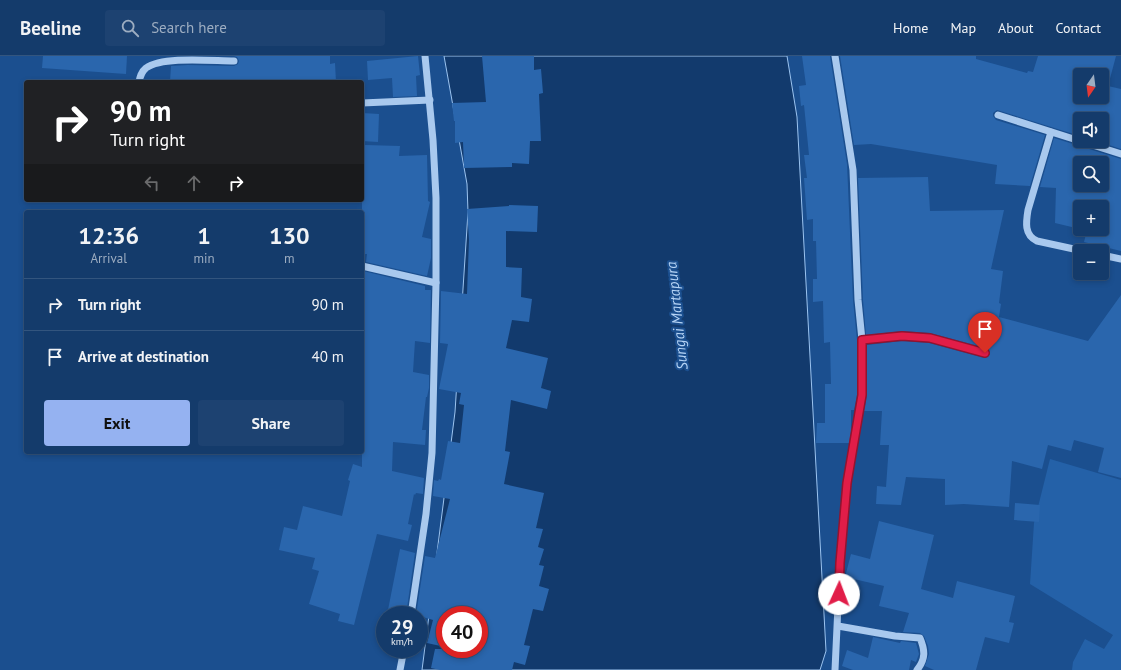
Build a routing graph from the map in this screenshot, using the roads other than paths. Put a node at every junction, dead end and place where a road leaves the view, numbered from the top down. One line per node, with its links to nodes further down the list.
1 (425, 56): 5 (street)
2 (835, 56): 17 (street)
3 (234, 61): 4 (street)
4 (140, 80)
5 (430, 100): 6 (street); 16 (street)
6 (364, 103)
7 (998, 115): 8 (street)
8 (1051, 132): 9 (street); 12 (street)
9 (1073, 139)
10 (1102, 148): 11 (street)
11 (1121, 154)
12 (1073, 249)
13 (1109, 257): 14 (street)
14 (1121, 260)
15 (364, 266): 16 (street)
16 (436, 283): 19 (street)
17 (862, 340): 18 (street); 20 (street)
18 (985, 353)
19 (412, 606)
20 (838, 626): 23 (street); 24 (street)
21 (402, 658): 22 (street)
22 (400, 670)
23 (836, 670)
24 (917, 670)

